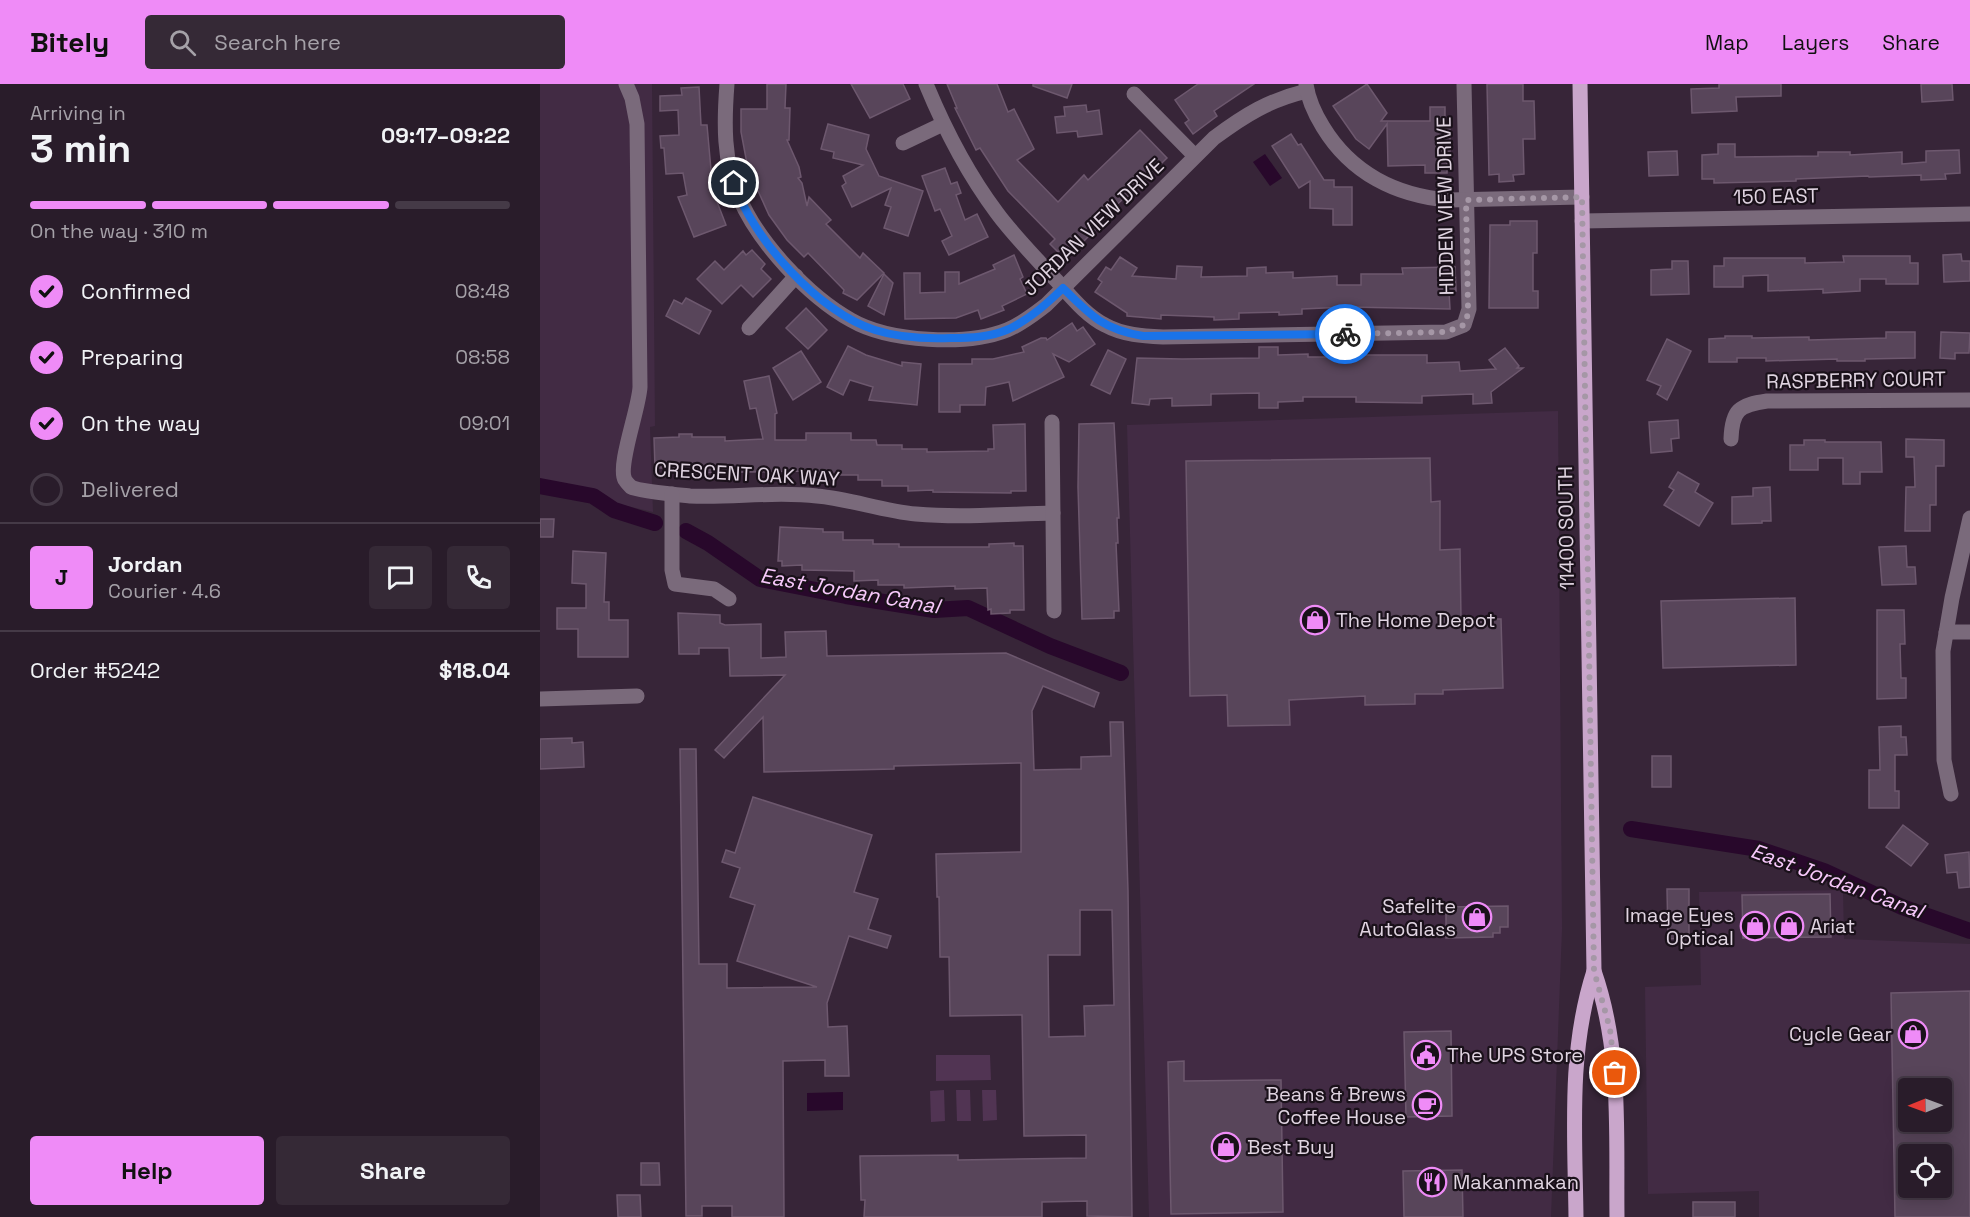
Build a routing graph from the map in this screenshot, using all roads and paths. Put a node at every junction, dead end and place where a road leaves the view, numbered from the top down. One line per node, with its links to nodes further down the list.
1 (626, 84): 21 (street, CRESCENT OAK WAY)
2 (727, 84): 15 (street, JORDAN VIEW DRIVE)
3 (926, 84): 8 (street)
4 (1464, 84): 12 (street, HIDDEN VIEW DRIVE)
5 (1580, 84): 11 (main road, 11400 SOUTH)
6 (1306, 87): 10 (street, JORDAN VIEW DRIVE); 12 (street)
7 (1134, 94): 10 (street)
8 (943, 124): 9 (street); 16 (street)
9 (903, 144)
10 (1195, 156): 16 (street, JORDAN VIEW DRIVE)
11 (1582, 197): 12 (street); 14 (main road, 11400 SOUTH)
12 (1466, 200): 16 (street, HIDDEN VIEW DRIVE)
13 (1970, 214): 14 (street, 150 EAST)
14 (1582, 221): 31 (main road, 11400 SOUTH)
15 (796, 276): 16 (street, JORDAN VIEW DRIVE); 17 (street)
16 (1063, 288)
17 (749, 328)
18 (1970, 399): 20 (street, RASPBERRY COURT)
19 (1052, 422): 22 (street)
20 (1731, 439)
21 (672, 494): 22 (street, CRESCENT OAK WAY); 24 (street)
22 (1053, 513): 25 (street)
23 (1970, 518): 26 (street)
24 (729, 599)
25 (1054, 611)
26 (1946, 632): 27 (street); 30 (street)
27 (1970, 632)
28 (637, 696): 29 (street)
29 (540, 699)
30 (1951, 795)
31 (1594, 971): 32 (main road, 11400 SOUTH); 33 (main road, 11400 SOUTH)
32 (1576, 1217)
33 (1617, 1217)

